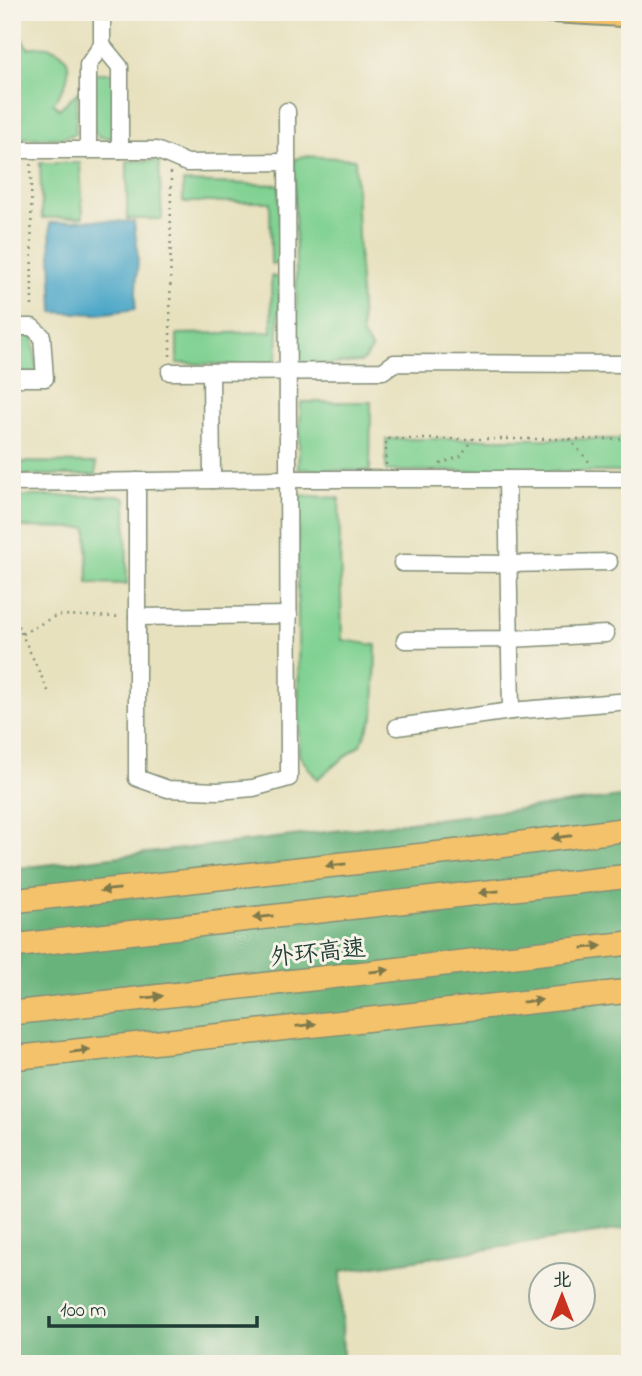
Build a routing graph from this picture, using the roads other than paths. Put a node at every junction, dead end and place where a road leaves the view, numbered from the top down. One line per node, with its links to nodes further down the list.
1 (102, 12): 4 (lane)
2 (544, 12): 3 (main road)
3 (625, 16)
4 (102, 45): 7 (lane); 8 (lane)
5 (287, 111): 9 (lane)
6 (12, 150): 7 (lane)
7 (88, 150): 8 (lane)
8 (120, 150): 9 (lane)
9 (287, 162): 14 (lane)
10 (12, 327): 15 (lane)
11 (630, 364): 14 (lane)
12 (170, 372): 13 (lane)
13 (211, 372): 14 (lane); 19 (lane)
14 (288, 372): 16 (lane)
15 (12, 378)
16 (288, 479): 17 (lane); 19 (lane); 25 (lane)
17 (507, 479): 18 (lane); 24 (lane)
18 (630, 479)
19 (212, 480): 20 (lane)
20 (137, 481): 21 (lane); 26 (lane)
21 (12, 484)
22 (608, 562): 24 (lane)
23 (402, 563): 24 (lane)
24 (509, 565): 28 (lane)
25 (289, 615): 26 (lane); 26 (lane)
26 (137, 617)
27 (606, 634): 28 (lane)
28 (510, 639): 29 (lane); 31 (lane)
29 (405, 640)
30 (630, 701): 31 (lane)
31 (512, 711): 32 (lane)
32 (397, 727)
33 (630, 829): 35 (highway, one-way to 35)
34 (630, 876): 37 (highway, 外环高速, one-way to 37)
35 (12, 901)
36 (630, 943): 39 (highway, 外环高速, one-way to 36)
37 (12, 946)
38 (630, 991): 40 (highway, one-way to 38)
39 (12, 1013)
40 (12, 1058)

